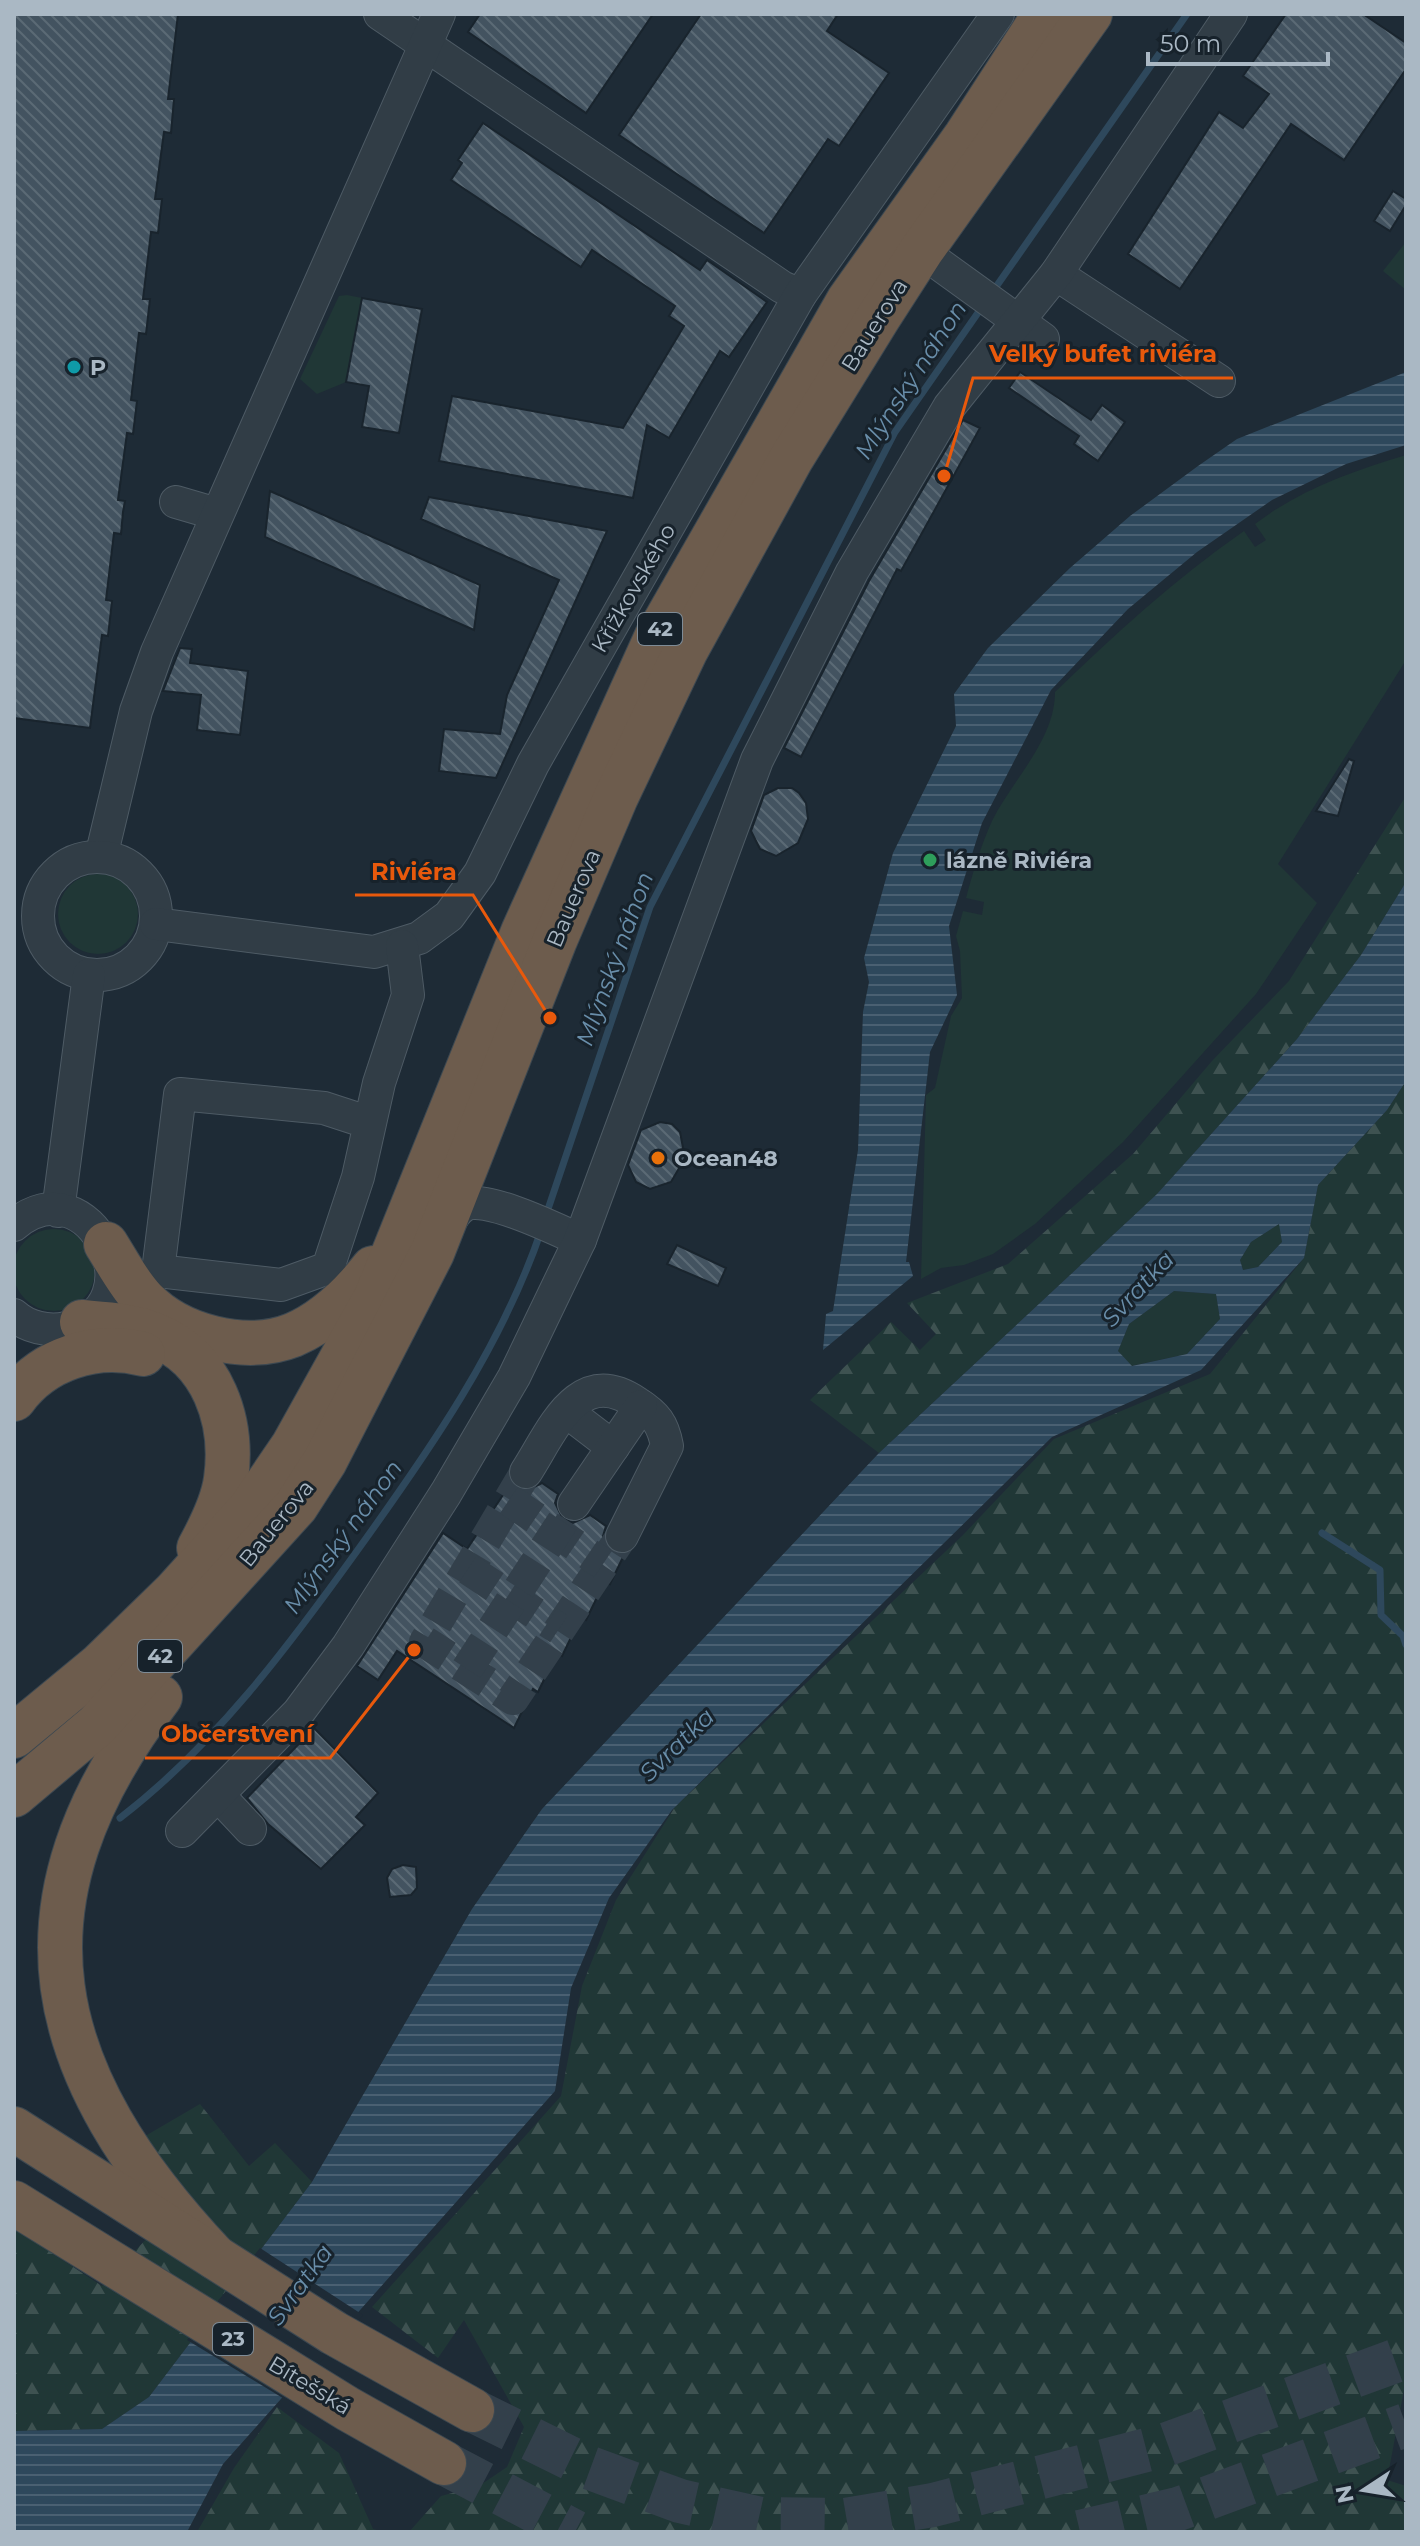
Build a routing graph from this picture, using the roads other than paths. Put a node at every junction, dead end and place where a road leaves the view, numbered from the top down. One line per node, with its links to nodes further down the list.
1 (380, 14): 7 (street)
2 (439, 14): 7 (street)
3 (998, 14): 10 (street, Křížkovského)
4 (1045, 14): 27 (highway, 42)
5 (1090, 14): 8 (highway, Bauerova / 42)
6 (1231, 14): 9 (street)
7 (427, 45): 10 (street); 14 (street)
8 (921, 251): 11 (street); 20 (highway, Bauerova / 42)
9 (1056, 274): 11 (street); 12 (street)
10 (800, 295): 18 (street, Křížkovského)
11 (1022, 323): 25 (street)
12 (1219, 381)
13 (176, 502): 14 (street)
14 (217, 514): 15 (street)
15 (101, 857): 16 (street); 17 (street)
16 (27, 903): 19 (street)
17 (156, 924): 18 (street, Křížkovského); 19 (street)
18 (402, 946): 21 (street)
19 (89, 975): 23 (street)
20 (486, 1115): 22 (street); 27 (highway, Bauerova / 42)
21 (370, 1123): 21 (street)
22 (485, 1202): 25 (street); 27 (street)
23 (58, 1211): 24 (street); 26 (street)
24 (14, 1225)
25 (572, 1236): 43 (street)
26 (106, 1244): 27 (highway); 29 (street)
27 (417, 1246): 38 (highway, Bauerova / 42); 40 (highway, 42)
28 (14, 1315): 29 (street)
29 (70, 1326): 30 (highway); 34 (highway)
30 (14, 1370)
31 (14, 1399): 34 (highway)
32 (641, 1406): 33 (street); 35 (street); 39 (street)
33 (566, 1411): 35 (street); 36 (street)
34 (228, 1447): 40 (highway)
35 (613, 1447): 37 (street)
36 (526, 1472)
37 (574, 1504)
38 (296, 1506): 42 (highway, Bauerova / 42); 50 (highway)
39 (622, 1536)
40 (175, 1592): 41 (highway, 42)
41 (14, 1736)
42 (14, 1795)
43 (219, 1796): 44 (street); 45 (street)
44 (250, 1829)
45 (182, 1831)
46 (14, 2105): 48 (highway)
47 (14, 2129): 48 (highway)
48 (98, 2183): 50 (highway)
49 (14, 2203): 52 (highway, Bítešská / 23)
50 (167, 2217): 51 (highway)
51 (472, 2410)
52 (444, 2463)

